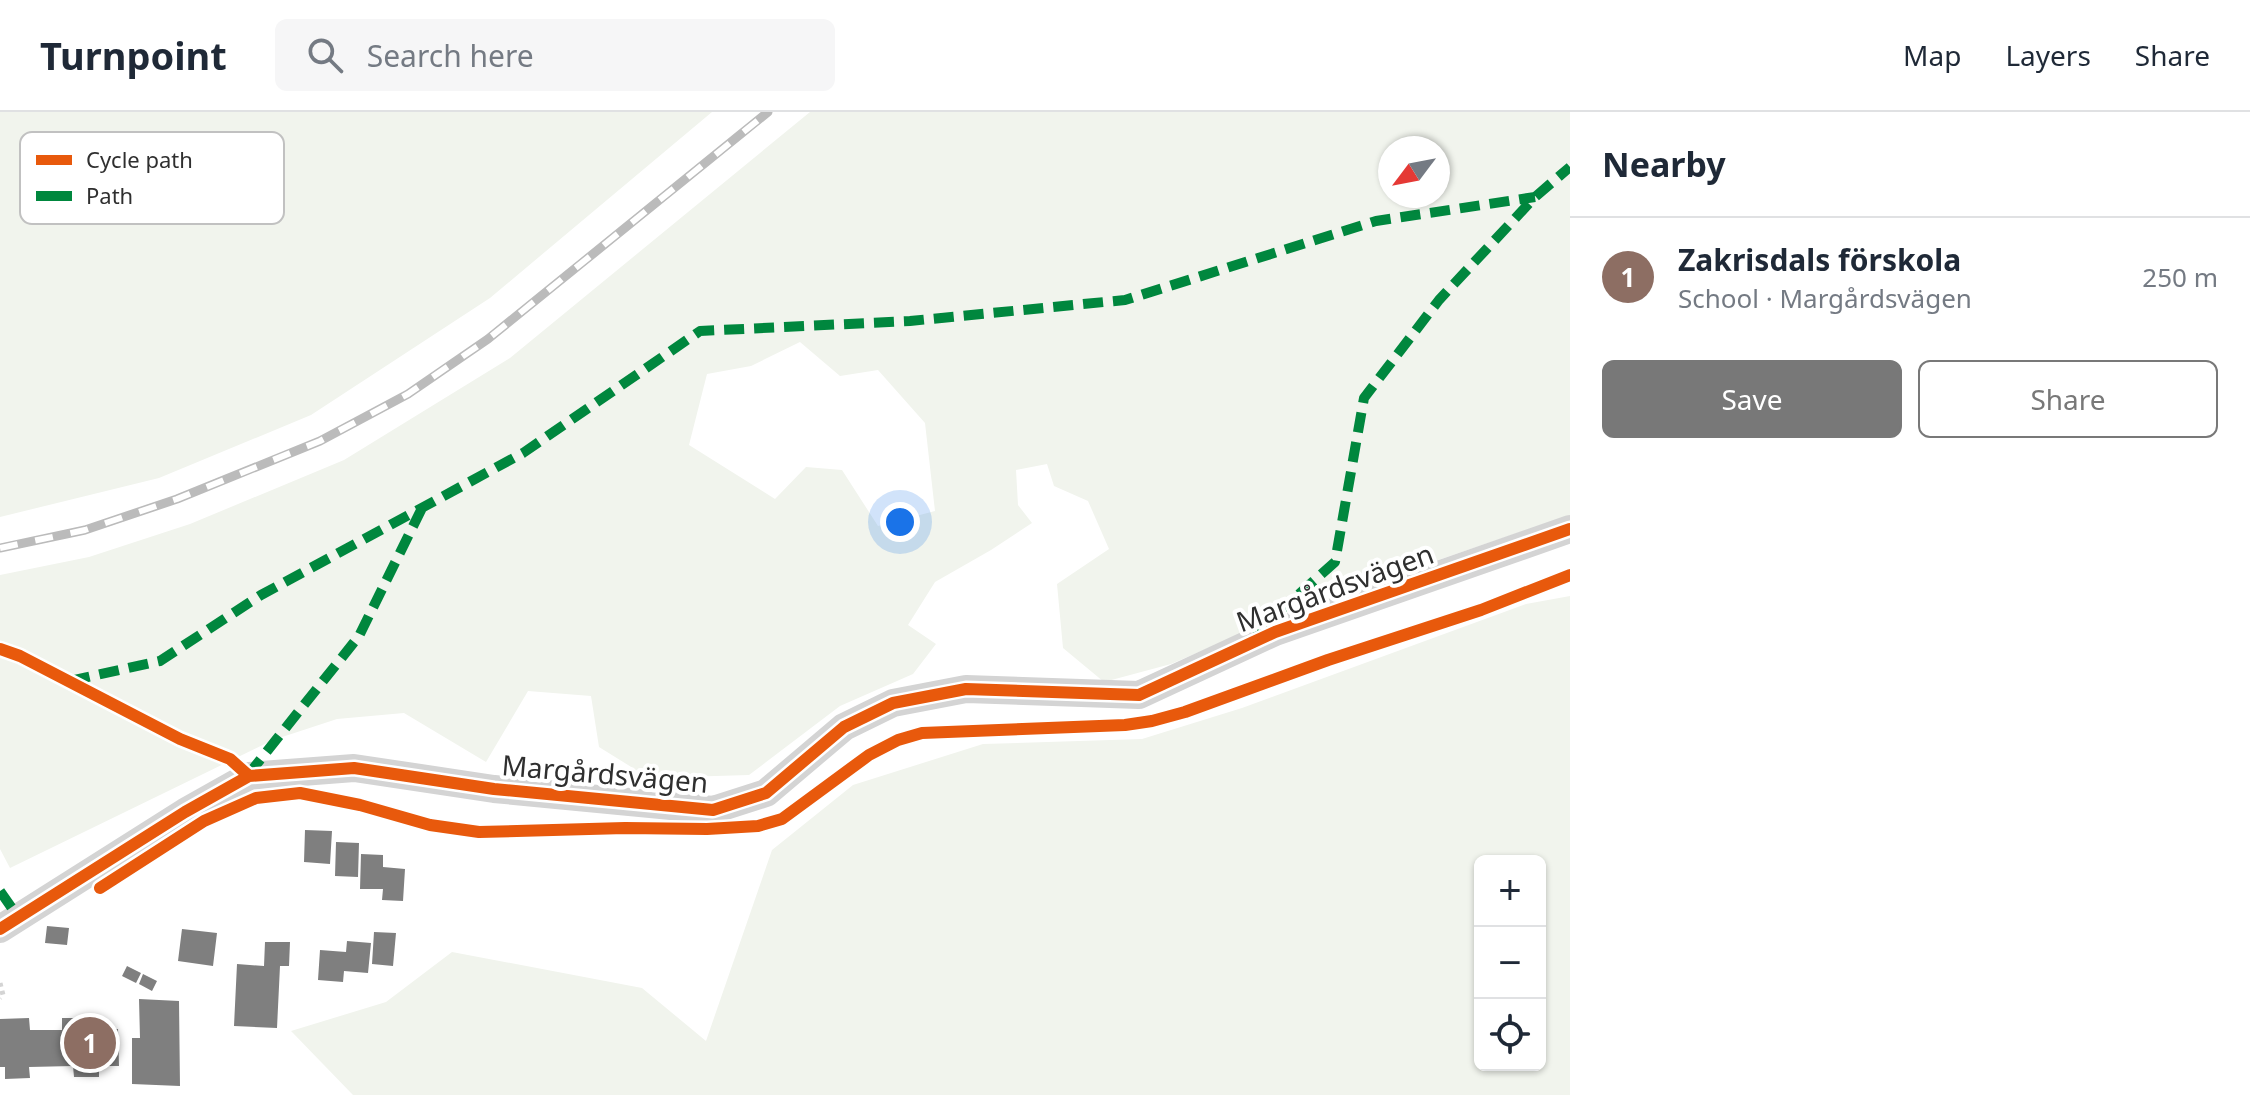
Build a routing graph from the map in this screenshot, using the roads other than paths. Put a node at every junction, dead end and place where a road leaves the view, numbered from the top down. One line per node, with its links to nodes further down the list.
1 (1570, 529): 2 (street, Margårdsvägen)
2 (0, 929)

